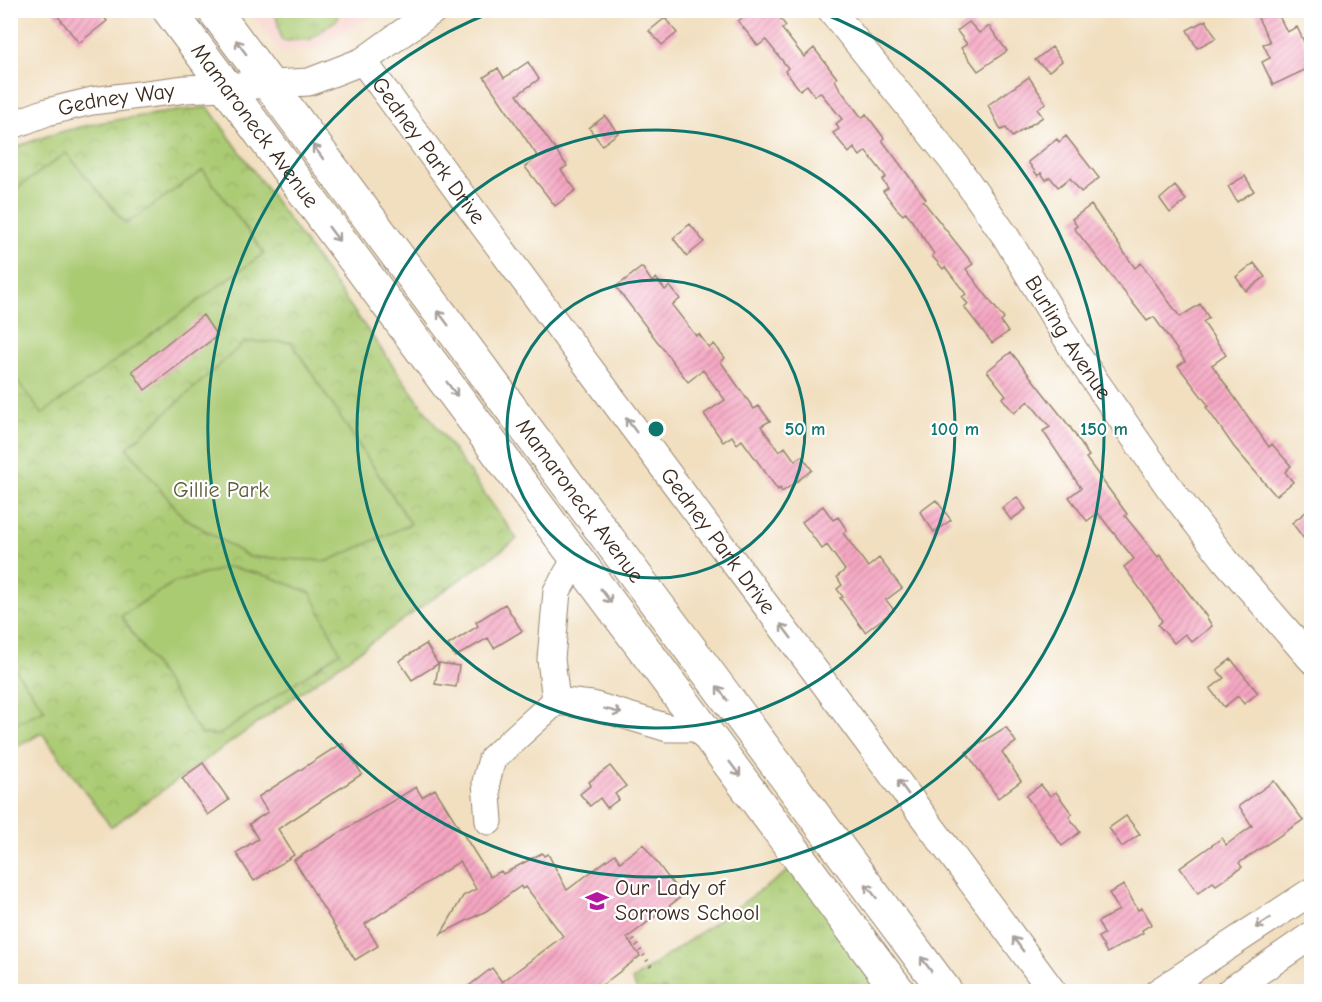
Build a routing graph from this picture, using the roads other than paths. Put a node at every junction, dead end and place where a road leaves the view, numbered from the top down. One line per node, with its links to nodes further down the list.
1 (169, 10): 7 (main road, Mamaroneck Avenue)
2 (214, 10): 6 (main road, Mamaroneck Avenue, one-way to 2)
3 (434, 10): 5 (street, Gedney Way)
4 (831, 10): 10 (street, Burling Avenue)
5 (363, 61): 6 (street, Gedney Way); 18 (street, Gedney Park Drive, one-way to 5)
6 (267, 84): 7 (street, Gedney Way); 17 (main road, Mamaroneck Avenue, one-way to 6)
7 (224, 86): 8 (street, Gedney Way); 9 (main road, Mamaroneck Avenue, one-way to 9)
8 (10, 126)
9 (578, 557): 11 (street); 12 (main road, Mamaroneck Avenue, one-way to 12)
10 (1311, 660)
11 (556, 701): 12 (street, one-way to 12); 13 (street)
12 (704, 728): 16 (main road, Mamaroneck Avenue, one-way to 16)
13 (489, 821)
14 (1311, 891): 19 (street, one-way to 19)
15 (1311, 935): 20 (street)
16 (899, 992)
17 (946, 992)
18 (1053, 992)
19 (1158, 992)
20 (1229, 992)

